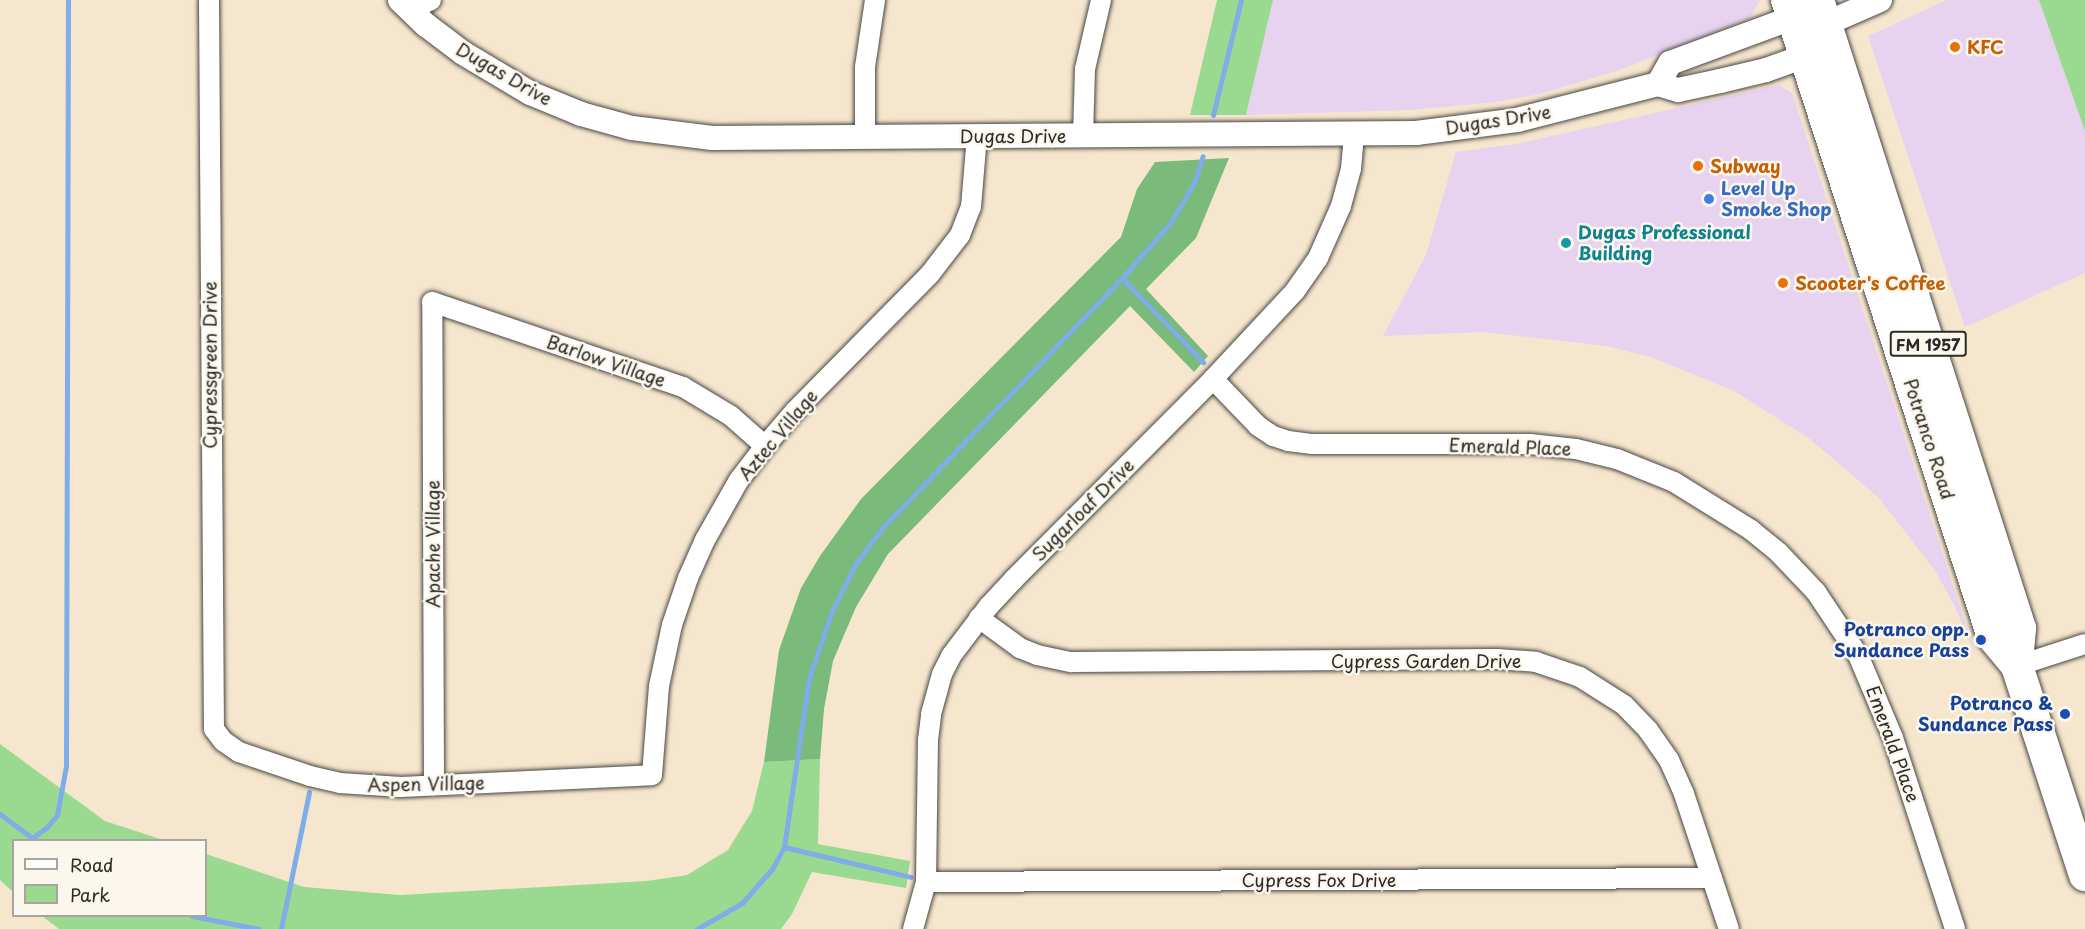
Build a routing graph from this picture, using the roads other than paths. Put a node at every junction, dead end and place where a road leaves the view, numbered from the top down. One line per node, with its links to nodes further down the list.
1 (209, 0): 20 (street, Cypressgreen Drive)
2 (875, 0): 13 (street)
3 (1101, 0): 12 (street)
4 (1880, 0): 7 (street)
5 (414, 4): 13 (street, Dugas Drive)
6 (1789, 9): 7 (street); 8 (main road, Potranco Road / FM 1957); 9 (street)
7 (1821, 12): 8 (street); 19 (main road, Potranco Road / FM 1957)
8 (1804, 56): 9 (street, Dugas Drive); 19 (main road, Potranco Road / FM 1957)
9 (1658, 84): 10 (street, Dugas Drive)
10 (1354, 135): 12 (street, Dugas Drive); 15 (street, Sugarloaf Drive)
11 (977, 136): 12 (street, Dugas Drive); 13 (street, Dugas Drive); 16 (street, Aztec Village)
12 (1083, 136)
13 (865, 138)
14 (432, 302): 16 (street, Barlow Village); 22 (street, Apache Village)
15 (1213, 379): 17 (street, Sugarloaf Drive); 28 (street, Emerald Place)
16 (765, 446): 21 (street, Aztec Village)
17 (979, 618): 24 (street, Cypress Garden Drive); 25 (street, Sugarloaf Drive)
18 (2085, 644): 19 (street)
19 (2017, 666): 23 (main road, Potranco Road / FM 1957)
20 (214, 729): 22 (street, Aspen Village)
21 (651, 775): 22 (street, Aspen Village)
22 (434, 785)
23 (2085, 875)
24 (1712, 878): 25 (street, Cypress Fox Drive); 27 (street, Cypress Garden Drive)
25 (926, 882): 26 (street, Sugarloaf Drive)
26 (913, 929)
27 (1729, 929)
28 (1955, 929)

